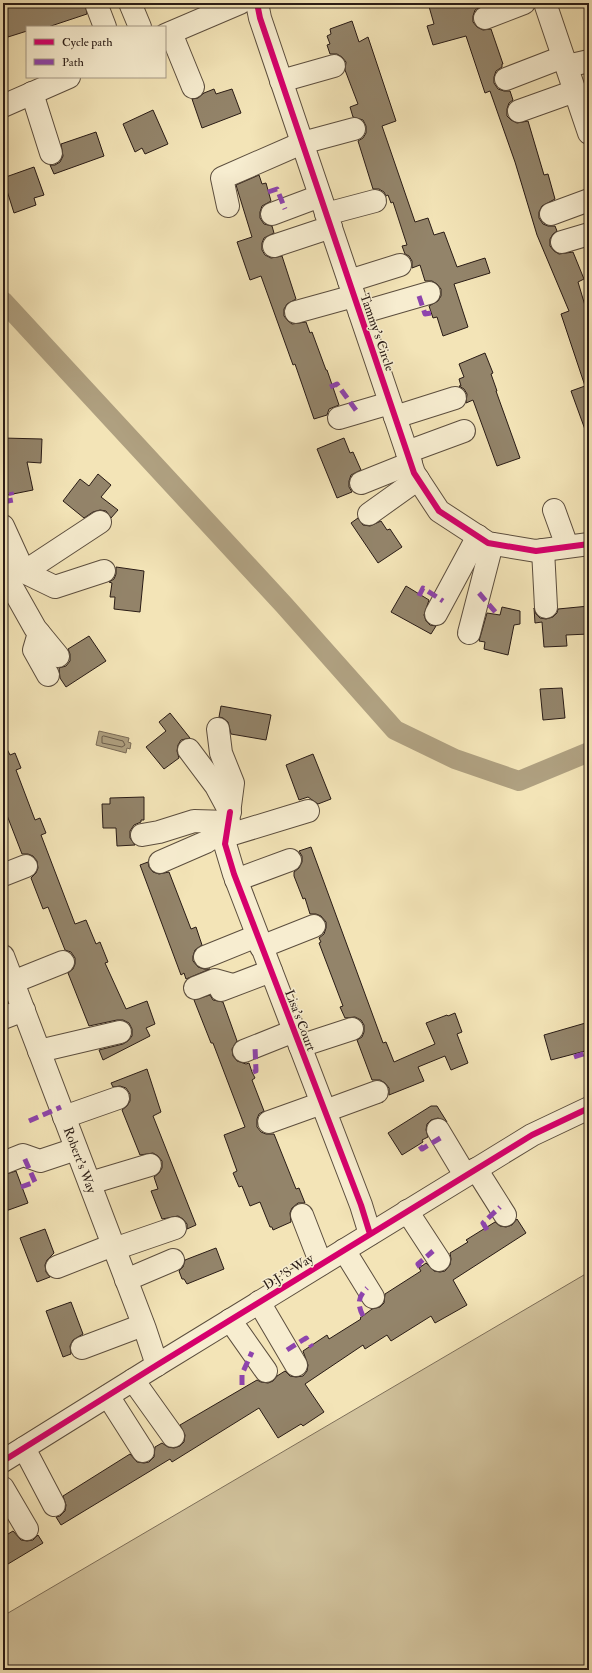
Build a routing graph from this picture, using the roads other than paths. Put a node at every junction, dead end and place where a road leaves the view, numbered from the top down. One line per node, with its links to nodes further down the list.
1 (130, 3): 10 (street)
2 (240, 3): 7 (street)
3 (257, 3): 17 (street, Tammy's Circle)
4 (524, 3): 8 (street)
5 (545, 3): 13 (street)
6 (97, 6): 9 (street)
7 (206, 10): 11 (street)
8 (485, 18)
9 (105, 26)
10 (140, 26)
11 (168, 34): 19 (street)
12 (589, 61): 13 (street)
13 (565, 62): 16 (street); 20 (street)
14 (334, 66): 17 (street)
15 (66, 78): 18 (street)
16 (506, 79)
17 (281, 81): 25 (street, Tammy's Circle)
18 (39, 86): 21 (street); 26 (street)
19 (193, 87)
20 (575, 91): 22 (street); 24 (street)
21 (3, 106)
22 (519, 111)
23 (354, 129): 25 (street)
24 (589, 133)
25 (302, 143): 29 (street); 30 (street, Tammy's Circle)
26 (51, 153)
27 (589, 200): 32 (street)
28 (375, 201): 30 (street)
29 (228, 206)
30 (326, 212): 31 (street); 35 (street); 38 (street, Tammy's Circle)
31 (272, 214)
32 (551, 214)
33 (589, 234): 34 (street)
34 (562, 242)
35 (274, 246)
36 (400, 265): 38 (street)
37 (429, 293): 38 (street)
38 (354, 297): 39 (street); 41 (street, Tammy's Circle)
39 (296, 312)
40 (455, 398): 41 (street)
41 (393, 410): 42 (street); 44 (street, Tammy's Circle)
42 (339, 418)
43 (464, 432): 44 (street)
44 (412, 464): 45 (street); 47 (street); 50 (street, Tammy's Circle)
45 (361, 483)
46 (554, 510): 52 (street)
47 (369, 514)
48 (100, 522): 55 (street)
49 (3, 526): 55 (street)
50 (485, 540): 53 (street, Tammy's Circle); 57 (street); 58 (street)
51 (589, 544): 52 (street, Tammy's Circle)
52 (567, 546): 53 (street, Tammy's Circle)
53 (543, 550): 56 (street)
54 (104, 571): 55 (street)
55 (10, 573): 59 (street)
56 (546, 607)
57 (436, 614)
58 (469, 633)
59 (53, 666)
60 (218, 729): 63 (street)
61 (189, 750): 63 (street)
62 (308, 812): 63 (street)
63 (228, 825): 64 (street); 66 (street); 69 (street, Lisa's Court)
64 (142, 835)
65 (290, 860): 69 (street)
66 (160, 862)
67 (26, 866): 68 (street)
68 (3, 875)
69 (236, 880): 71 (street, Lisa's Court)
70 (314, 926): 71 (street)
71 (259, 942): 73 (street); 75 (street, Lisa's Court)
72 (3, 956): 76 (street, Robert's Way)
73 (205, 957)
74 (64, 962): 76 (street)
75 (271, 971): 77 (street); 82 (street, Lisa's Court)
76 (13, 982): 78 (street, Robert's Way)
77 (195, 988)
78 (24, 1010): 79 (street); 83 (street, Robert's Way)
79 (3, 1018)
80 (352, 1029): 82 (street)
81 (120, 1032): 83 (street)
82 (297, 1038): 84 (street); 87 (street, Lisa's Court)
83 (39, 1051): 89 (street, Robert's Way)
84 (244, 1051)
85 (377, 1092): 87 (street)
86 (118, 1098): 89 (street)
87 (323, 1107): 90 (street); 101 (street, Lisa's Court)
88 (589, 1108): 95 (street, D.J.'S Way)
89 (64, 1117): 92 (street, Robert's Way)
90 (269, 1122)
91 (438, 1130): 95 (street)
92 (76, 1149): 93 (street); 96 (street, Robert's Way)
93 (3, 1163)
94 (150, 1165): 96 (street)
95 (471, 1172): 97 (street, D.J.'S Way); 99 (street)
96 (90, 1183): 102 (street, Robert's Way)
97 (407, 1211): 101 (street, D.J.'S Way); 105 (street)
98 (302, 1215): 106 (street)
99 (505, 1215)
100 (175, 1228): 102 (street)
101 (370, 1234): 103 (street, D.J.'S Way)
102 (114, 1247): 107 (street); 108 (street, Robert's Way)
103 (344, 1250): 106 (street, D.J.'S Way); 109 (street)
104 (173, 1260): 108 (street)
105 (440, 1260)
106 (321, 1264): 110 (street, D.J.'S Way)
107 (57, 1267)
108 (126, 1280): 112 (street, Robert's Way)
109 (373, 1297)
110 (259, 1302): 111 (street, D.J.'S Way); 115 (street)
111 (230, 1320): 114 (street, D.J.'S Way); 116 (street)
112 (143, 1325): 113 (street); 114 (street, Robert's Way)
113 (82, 1348)
114 (157, 1365): 117 (street, D.J.'S Way)
115 (296, 1365)
116 (266, 1371)
117 (133, 1380): 118 (street, D.J.'S Way); 119 (street)
118 (108, 1396): 120 (street, D.J.'S Way); 121 (street)
119 (173, 1436)
120 (24, 1448): 122 (street, D.J.'S Way); 124 (street)
121 (143, 1451)
122 (3, 1462)
123 (3, 1488): 125 (street)
124 (54, 1504)
125 (27, 1529)

